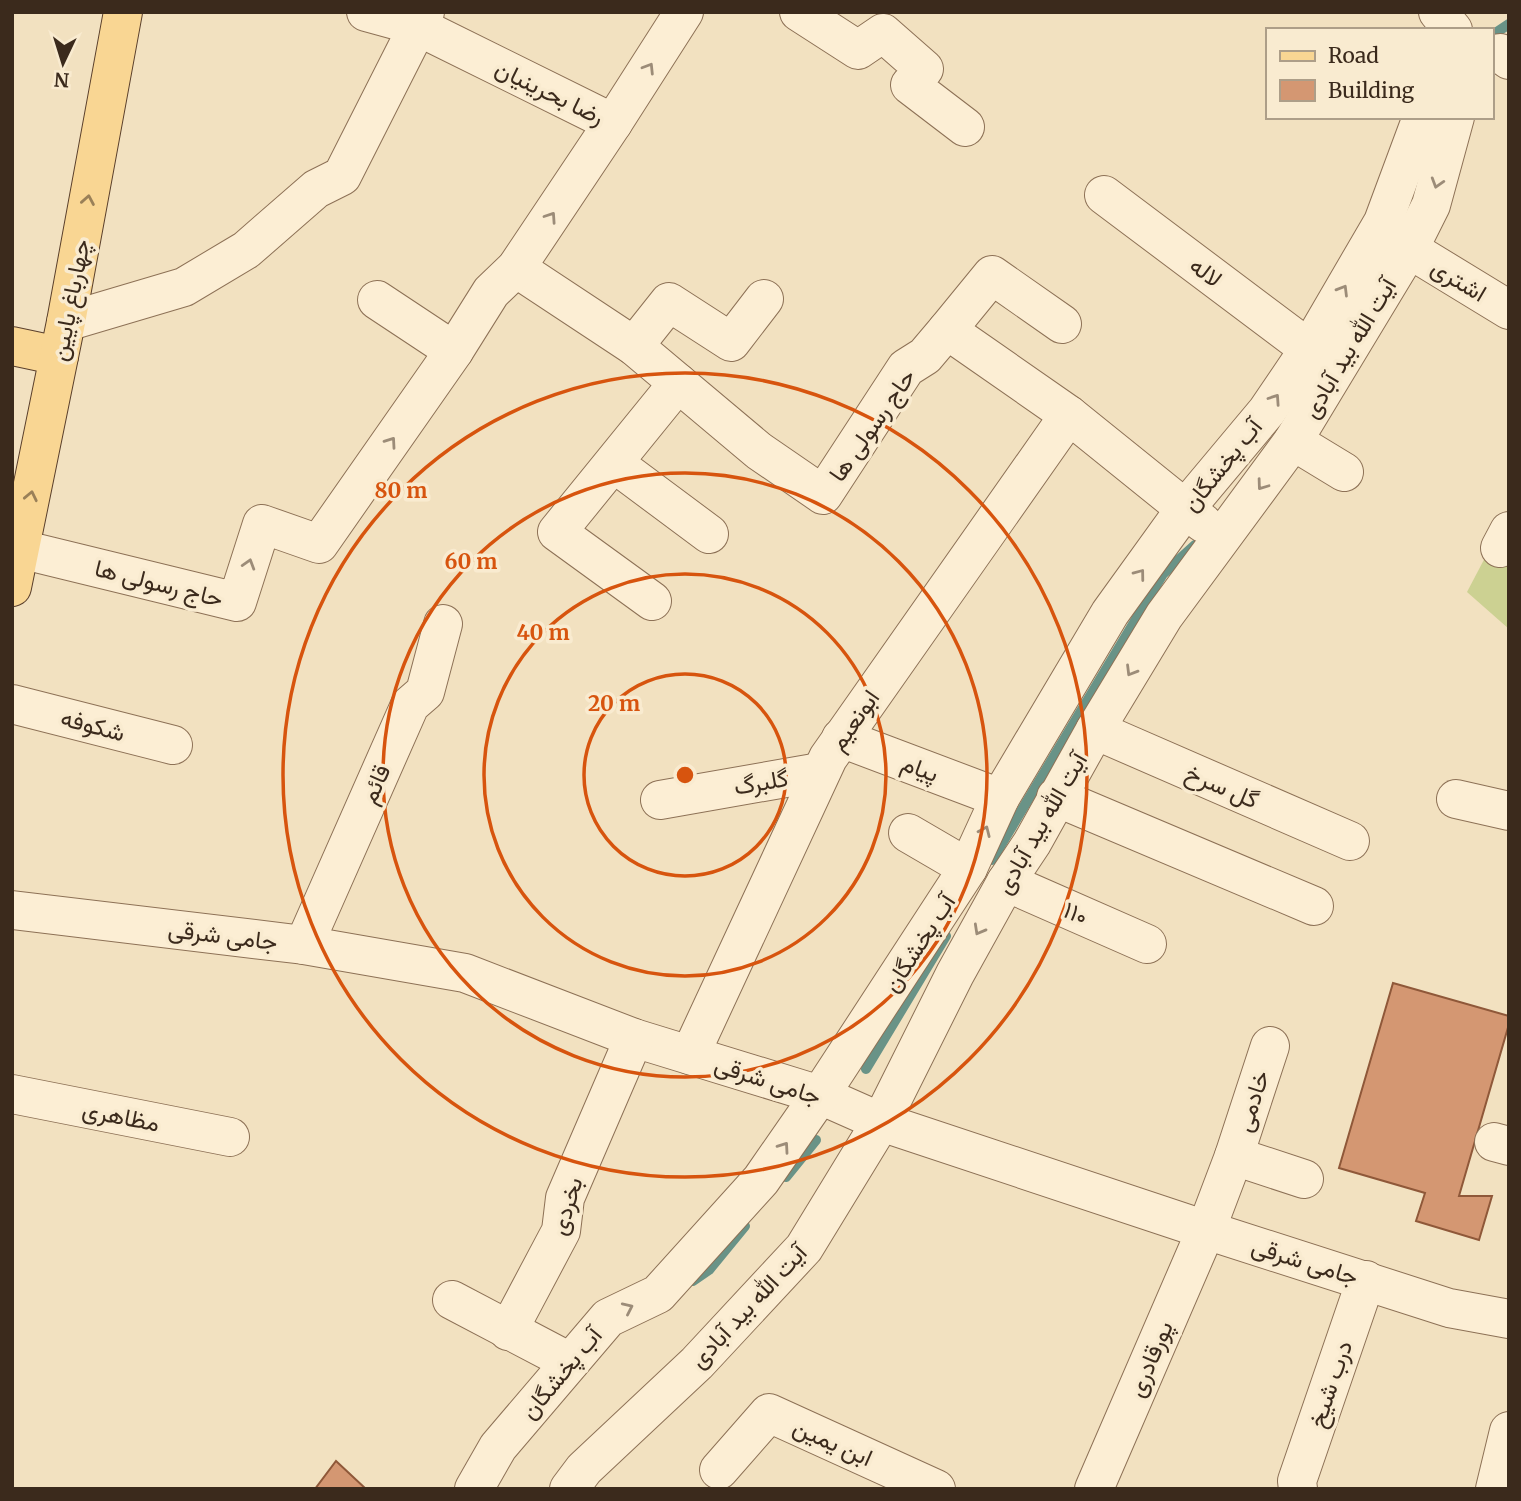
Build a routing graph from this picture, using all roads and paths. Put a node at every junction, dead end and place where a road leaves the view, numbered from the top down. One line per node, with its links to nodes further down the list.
1 (123, 12): 20 (main road, چهارباغ پایین, one-way to 1)
2 (366, 12): 5 (street, رضا بحرینیان)
3 (684, 12): 10 (street, رضا بحرینیان, one-way to 3)
4 (799, 12): 11 (street)
5 (421, 19): 10 (street, رضا بحرینیان); 20 (street)
6 (1493, 48): 7 (street)
7 (1509, 60)
8 (1421, 119): 23 (street, آب پخشگان, one-way to 8)
9 (1454, 119): 13 (street, آیت الله بید آبادی, one-way to 13)
10 (613, 124): 14 (street, حاج رسولی ها, one-way to 10)
11 (965, 127)
12 (1104, 195): 23 (street, لاله)
13 (1409, 250): 17 (street, اشتری); 27 (street, آیت الله بید آبادی)
14 (516, 268): 22 (street, حاج رسولی ها); 24 (street, حاج رسولی ها)
15 (764, 299): 22 (street)
16 (377, 300): 24 (street)
17 (1509, 310)
18 (1062, 324): 19 (street)
19 (947, 330): 25 (street, حاج رسولی ها); 26 (street)
20 (63, 339): 21 (main road); 33 (main road, چهارباغ پایین, one-way to 20)
21 (12, 346)
22 (634, 346): 25 (street, حاج رسولی ها)
23 (1308, 349): 30 (street, آب پخشگان, one-way to 23)
24 (454, 351): 33 (street, حاج رسولی ها, one-way to 24)
25 (678, 383): 28 (street)
26 (1069, 415): 30 (street); 39 (street, ابونعیم)
27 (1293, 442): 29 (street); 32 (street, آیت الله بید آبادی, one-way to 32)
28 (615, 464): 31 (street); 35 (street)
29 (1344, 472)
30 (1185, 509): 32 (street); 43 (street, آب پخشگان, one-way to 30)
31 (709, 534)
32 (1222, 539): 38 (street, آیت الله بید آبادی, one-way to 38)
33 (20, 549): 34 (main road, چهارباغ پایین)
34 (12, 587)
35 (652, 601)
36 (443, 624): 54 (street, قائم)
37 (12, 704): 40 (street, شکوفه)
38 (1095, 730): 42 (street, آیت الله بید آبادی); 48 (street, گل سرخ)
39 (841, 738): 41 (street, ابونعیم); 43 (street, پیام)
40 (173, 745)
41 (820, 772): 45 (street, گلبرگ); 57 (street, ابونعیم)
42 (1056, 796): 50 (street, آیت الله بید آبادی); 51 (street)
43 (1000, 798): 49 (street, آب پخشگان, one-way to 43)
44 (1456, 799): 46 (street)
45 (660, 800)
46 (1509, 811)
47 (908, 832): 49 (street)
48 (1350, 841)
49 (968, 868): 59 (street, آب پخشگان)
50 (1006, 882): 53 (street, ۱۱۰); 60 (street, آیت الله بید آبادی, one-way to 60)
51 (1314, 906)
52 (12, 910): 54 (street, جامی شرقی)
53 (1147, 944)
54 (304, 945): 55 (street, جامی شرقی)
55 (634, 1038): 57 (street, جامی شرقی); 68 (street, بخردی)
56 (1270, 1046): 62 (street, خادمی)
57 (690, 1055): 59 (street, جامی شرقی)
58 (12, 1094): 61 (street, مظاهری)
59 (820, 1095): 60 (street, جامی شرقی); 69 (street, آب پخشگان, one-way to 59)
60 (881, 1122): 64 (street, جامی شرقی); 73 (street, آیت الله بید آبادی)
61 (230, 1137)
62 (1234, 1156): 63 (street, خادمی); 64 (street, خادمی)
63 (1304, 1179)
64 (1206, 1230): 65 (street, جامی شرقی); 75 (street, پورقادری)
65 (1366, 1280): 67 (street, جامی شرقی); 76 (street, درب شیخ)
66 (452, 1300): 68 (street)
67 (1509, 1319)
68 (508, 1331): 69 (street)
69 (570, 1362): 72 (street, آب پخشگان)
70 (1509, 1431): 77 (street)
71 (719, 1470): 74 (street, ابن یمین)
72 (474, 1489)
73 (569, 1489)
74 (936, 1489)
75 (1094, 1489)
76 (1297, 1489)
77 (1495, 1489)

